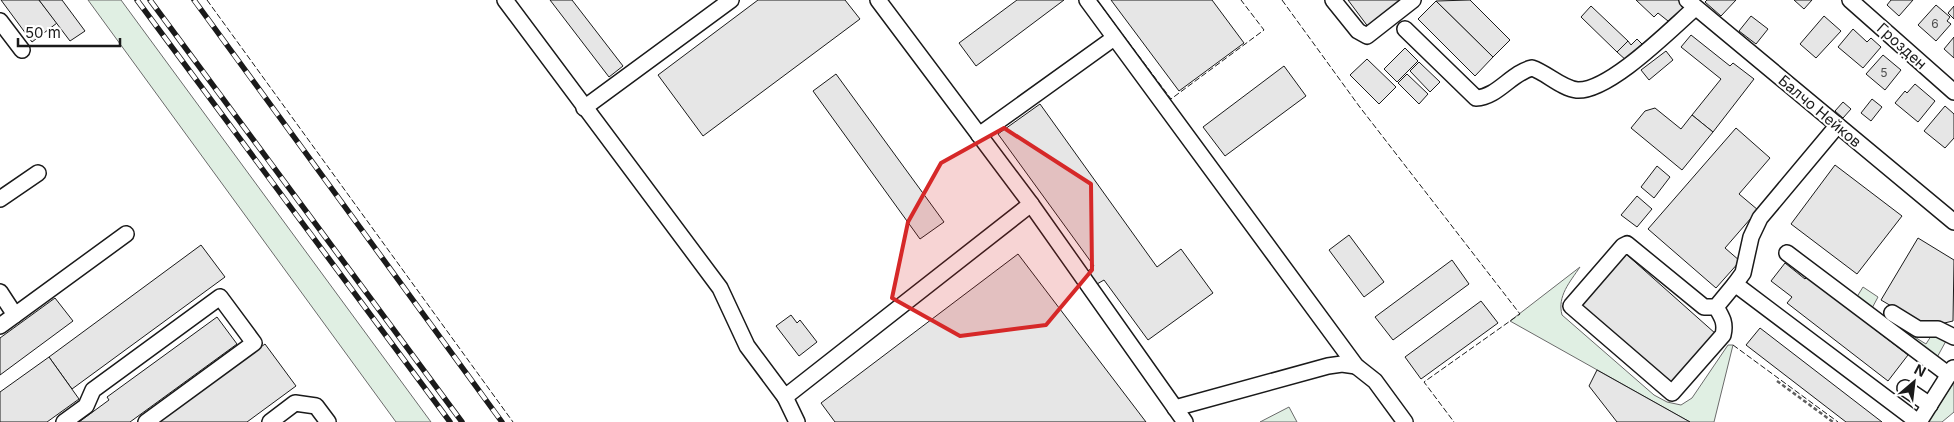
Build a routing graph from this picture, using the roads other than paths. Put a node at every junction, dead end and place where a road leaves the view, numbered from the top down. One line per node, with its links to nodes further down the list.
1 (505, 0): 14 (street)
2 (731, 0): 14 (street)
3 (878, 0): 16 (street)
4 (1087, 0): 11 (street)
5 (1333, 0): 6 (street)
6 (1413, 0)
7 (1850, 0): 13 (street, Грозден)
8 (1691, 4): 10 (street); 15 (street, Балчо Нейков)
9 (0, 22): 12 (street)
10 (1405, 29)
11 (1114, 38): 16 (street); 30 (street)
12 (22, 50)
13 (1954, 92)
14 (584, 108): 33 (street)
15 (1837, 126): 20 (street, Балчо Нейков); 23 (street)
16 (979, 135): 19 (street)
17 (38, 173): 18 (street)
18 (0, 199)
19 (1031, 204): 33 (street); 35 (street)
20 (1954, 222)
21 (126, 234): 27 (street)
22 (1787, 253): 31 (street)
23 (1735, 284): 25 (street); 43 (street)
24 (0, 292): 27 (street)
25 (1716, 307): 25 (street)
26 (1892, 313): 29 (street)
27 (15, 315): 28 (street)
28 (0, 326)
29 (1954, 337)
30 (1356, 366): 35 (street); 42 (street)
31 (1951, 371): 34 (street)
32 (1904, 388): 34 (street)
33 (785, 397): 40 (street)
34 (1930, 405): 43 (street)
35 (1175, 408): 41 (street)
36 (64, 422): 37 (street)
37 (146, 422)
38 (270, 422): 39 (street)
39 (328, 422)
40 (797, 422)
41 (1186, 422)
42 (1405, 422)
43 (1919, 422)

